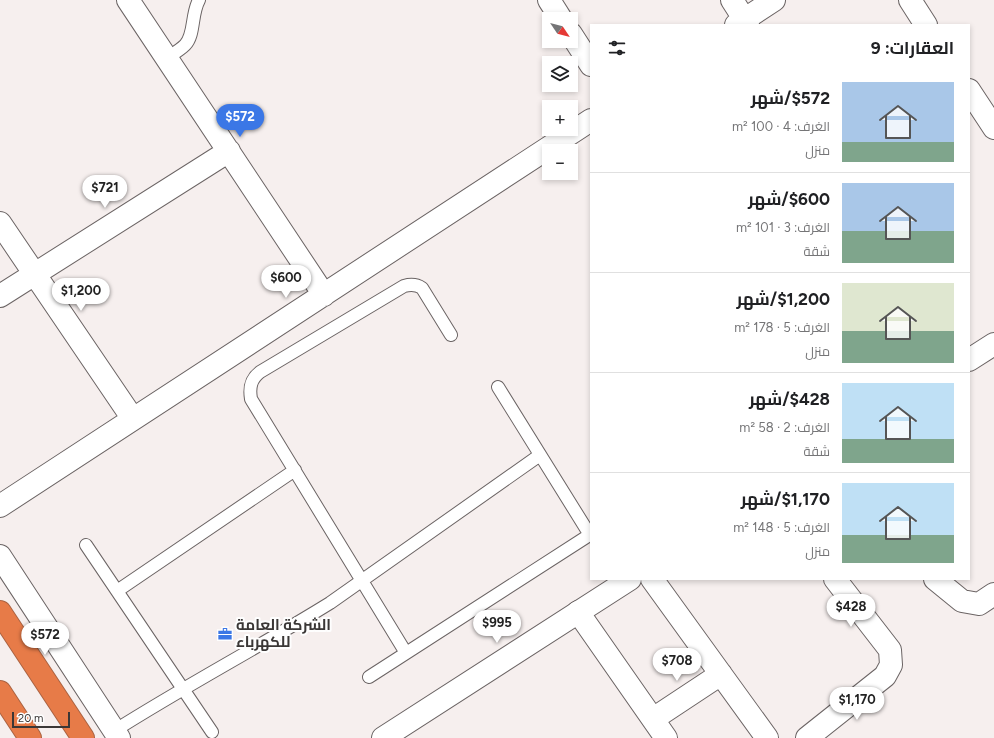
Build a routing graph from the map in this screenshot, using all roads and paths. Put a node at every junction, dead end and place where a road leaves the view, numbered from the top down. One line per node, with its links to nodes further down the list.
1 (128, 0): 11 (street)
2 (199, 0): 11 (lane)
3 (549, 0): 7 (street)
4 (732, 0): 8 (street)
5 (774, 0): 8 (street)
6 (910, 0): 9 (street)
7 (557, 12)
8 (743, 23)
9 (925, 24)
10 (578, 45): 12 (street)
11 (167, 58): 16 (street)
12 (590, 63)
13 (970, 92): 15 (street)
14 (590, 121): 19 (street)
15 (994, 128)
16 (229, 151): 18 (street); 19 (street)
17 (0, 223): 18 (street)
18 (34, 274): 20 (street); 25 (street)
19 (324, 294): 25 (street)
20 (0, 296)
21 (451, 335): 27 (lane)
22 (994, 344): 23 (street)
23 (970, 359)
24 (498, 387): 26 (lane)
25 (133, 419): 28 (street)
26 (540, 454): 29 (lane); 36 (lane)
27 (295, 470): 36 (lane); 37 (lane)
28 (0, 506)
29 (590, 534): 41 (lane)
30 (86, 545): 37 (lane)
31 (0, 556): 48 (street)
32 (628, 580): 40 (street)
33 (653, 580): 42 (street)
34 (836, 580): 54 (street)
35 (936, 580): 38 (street)
36 (362, 581): 41 (lane); 44 (lane)
37 (117, 591): 44 (lane)
38 (994, 594)
39 (0, 612): 50 (highway)
40 (578, 612): 46 (street); 51 (street)
41 (406, 653): 43 (lane)
42 (721, 674): 46 (street); 53 (street)
43 (369, 677)
44 (183, 689): 47 (lane); 48 (lane)
45 (0, 692): 49 (highway)
46 (653, 719): 52 (street)
47 (212, 732)
48 (117, 734)
49 (30, 738)
50 (83, 738)
51 (383, 738)
52 (666, 738)
53 (767, 738)
54 (807, 738)

